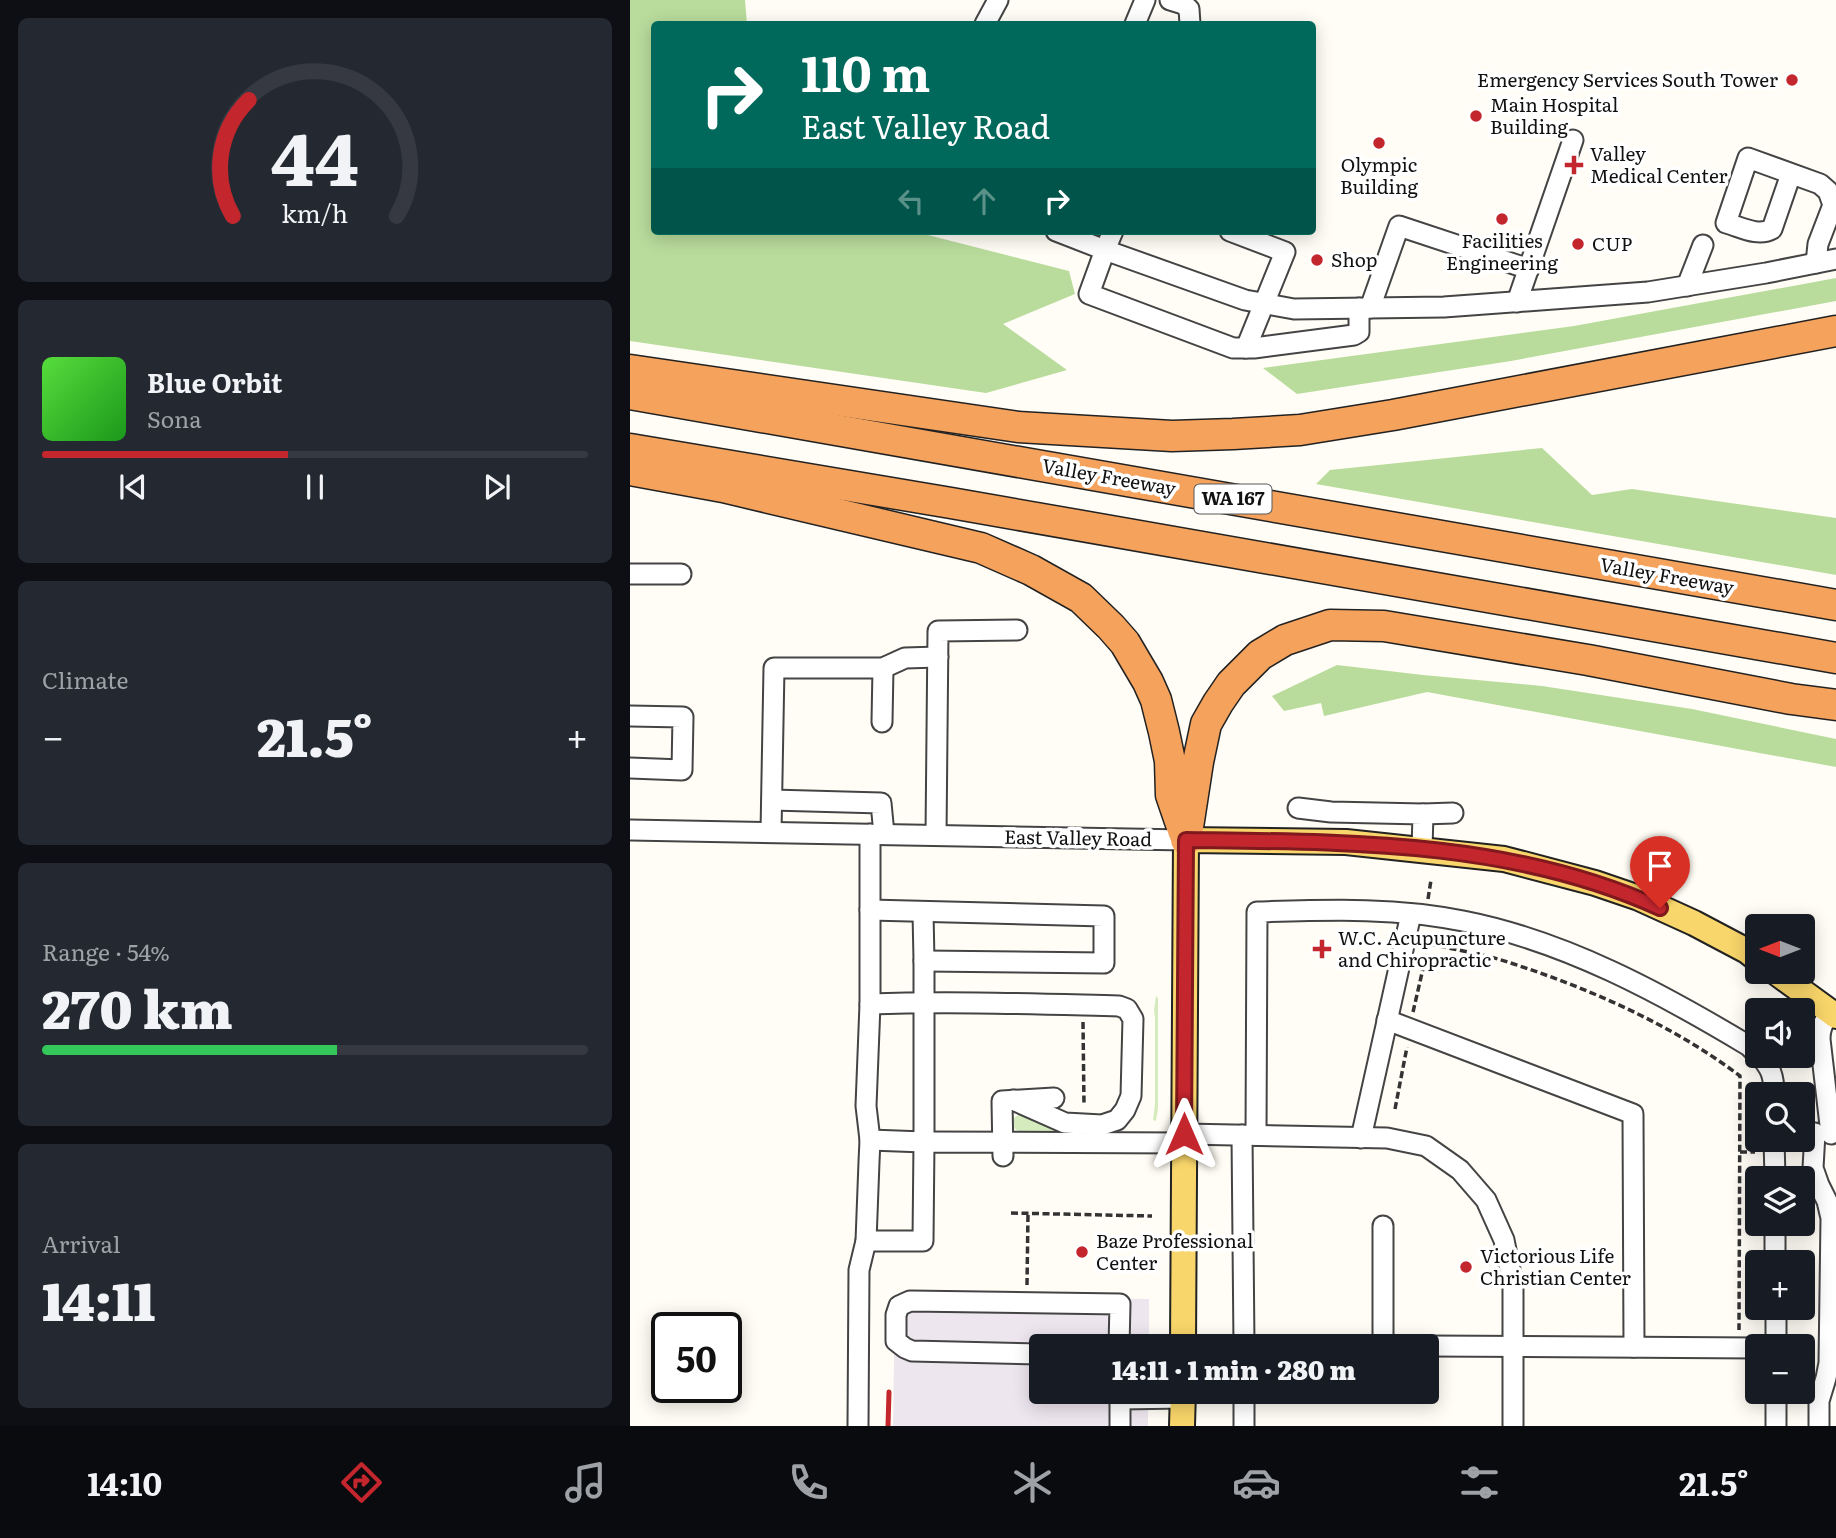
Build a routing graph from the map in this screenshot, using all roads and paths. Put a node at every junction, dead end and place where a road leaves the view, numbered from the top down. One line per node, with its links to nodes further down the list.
1 (998, 0): 4 (street)
2 (1145, 0): 5 (street)
3 (1170, 0): 6 (street)
4 (987, 21)
5 (1136, 21)
6 (1190, 21)
7 (1573, 140): 17 (street)
8 (1791, 174): 9 (street)
9 (1832, 182): 16 (street)
10 (1066, 235): 14 (street)
11 (1111, 235): 14 (street)
12 (1240, 235): 20 (street)
13 (1703, 245): 18 (street)
14 (1105, 250): 20 (street); 23 (street)
15 (1836, 259): 16 (street)
16 (1816, 263): 18 (street)
17 (1529, 269): 19 (street); 21 (street)
18 (1687, 286): 19 (street)
19 (1517, 302): 21 (street)
20 (1265, 304): 21 (street); 23 (street)
21 (1365, 308): 23 (street)
22 (1836, 331): 24 (highway)
23 (1246, 348)
24 (630, 370)
25 (630, 394): 31 (highway, Valley Freeway / WA 167)
26 (630, 410): 32 (highway)
27 (630, 449): 35 (highway)
28 (630, 470): 51 (highway)
29 (630, 574): 30 (street)
30 (681, 574)
31 (1836, 605)
32 (1836, 620)
33 (1017, 630): 34 (street)
34 (938, 657): 36 (street); 50 (street)
35 (1836, 658)
36 (883, 668): 39 (street); 41 (street)
37 (1836, 705): 51 (highway)
38 (630, 716): 40 (street)
39 (882, 722)
40 (630, 768)
41 (772, 800): 48 (street); 49 (street)
42 (1298, 808): 43 (street)
43 (1324, 811): 45 (street); 52 (street)
44 (1453, 813): 46 (street)
45 (1371, 814): 46 (street); 53 (street)
46 (1423, 814): 54 (street)
47 (630, 830): 48 (street, East Valley Road)
48 (771, 832): 49 (street, East Valley Road)
49 (877, 834): 50 (street, East Valley Road); 56 (street)
50 (936, 835): 51 (street, East Valley Road)
51 (1186, 840): 52 (main road, East Valley Road); 76 (main road)
52 (1324, 842): 53 (main road, East Valley Road)
53 (1370, 844): 54 (main road, East Valley Road)
54 (1422, 849): 60 (main road, East Valley Road)
55 (1431, 880): 58 (path)
56 (870, 910): 57 (street); 64 (street)
57 (923, 912): 61 (street); 61 (street)
58 (1419, 914): 59 (path); 67 (street); 69 (street); 74 (street)
59 (1429, 944): 68 (path); 90 (path)
60 (1745, 950)
61 (924, 961): 63 (street)
62 (1792, 984): 65 (main road)
63 (924, 1002): 64 (street); 73 (street); 78 (street)
64 (870, 1004): 77 (street)
65 (1833, 1014): 106 (street)
66 (1083, 1018): 73 (path)
67 (1387, 1020): 68 (street); 75 (street)
68 (1410, 1028): 72 (path); 93 (street)
69 (1745, 1044)
70 (1054, 1098): 71 (street)
71 (1013, 1100): 73 (street); 79 (street)
72 (1395, 1109)
73 (1084, 1125)
74 (1249, 1135): 75 (street); 76 (street); 88 (street)
75 (1361, 1138): 92 (street)
76 (1184, 1139): 79 (street); 87 (main road)
77 (870, 1140): 78 (street); 84 (street)
78 (924, 1142): 79 (street); 84 (street)
79 (1003, 1149)
80 (1011, 1213): 81 (path)
81 (1028, 1213): 82 (path); 85 (path)
82 (1152, 1216)
83 (1383, 1226): 89 (street)
84 (866, 1241): 100 (street)
85 (1027, 1287)
86 (1119, 1334): 95 (street)
87 (1183, 1334)
88 (1244, 1334)
89 (1383, 1334)
90 (1739, 1335)
91 (1439, 1346): 92 (street)
92 (1514, 1346): 93 (street); 104 (street)
93 (1633, 1347): 94 (street)
94 (1745, 1348)
95 (1029, 1354)
96 (1120, 1404): 101 (street)
97 (1183, 1404): 102 (main road)
98 (1244, 1404): 103 (street)
99 (1776, 1404): 105 (street)
100 (858, 1426)
101 (1120, 1426)
102 (1182, 1426)
103 (1244, 1426)
104 (1513, 1426)
105 (1776, 1426)
106 (1819, 1426)

